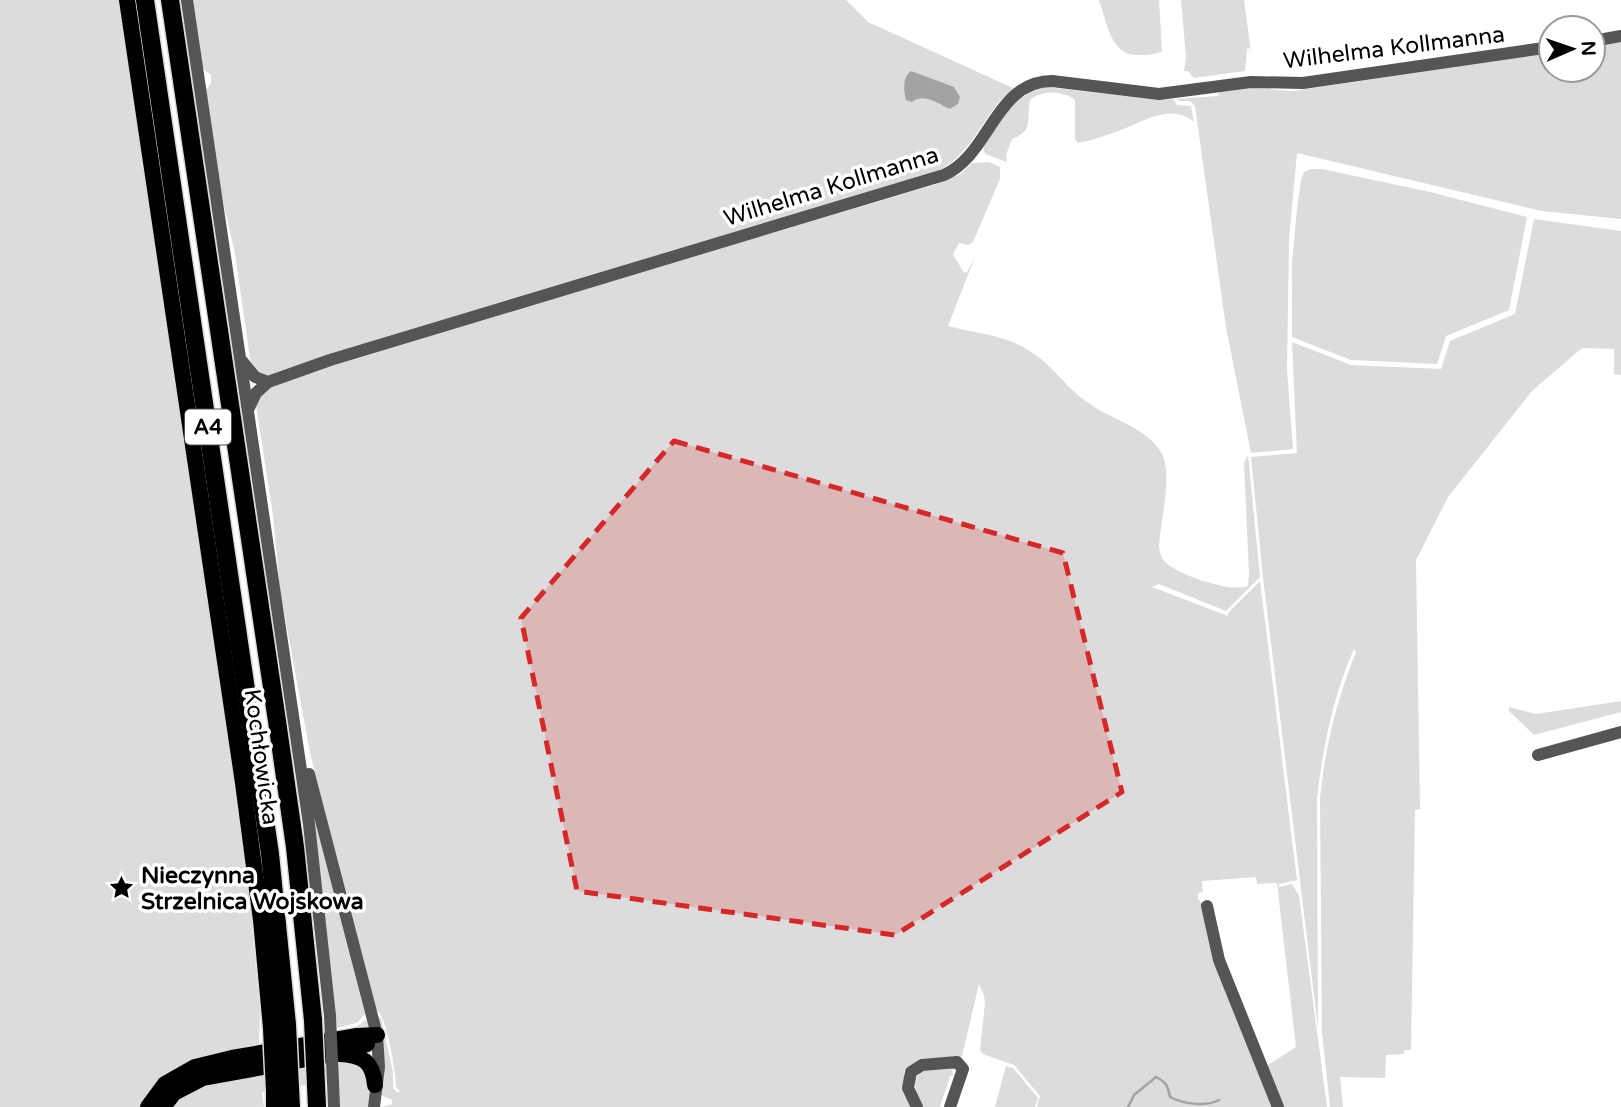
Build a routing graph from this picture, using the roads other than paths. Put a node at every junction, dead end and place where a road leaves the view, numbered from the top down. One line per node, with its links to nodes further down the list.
1 (127, 0): 14 (main road, Kochłowicka)
2 (145, 0): 14 (highway, A4)
3 (170, 0): 13 (highway, A4)
4 (187, 0): 6 (street)
5 (1537, 49): 7 (street, Wilhelma Kollmanna)
6 (240, 357): 7 (street); 8 (street)
7 (268, 382): 8 (street)
8 (248, 410): 9 (street, Kochłowicka)
9 (293, 716): 13 (street, Kochłowicka); 15 (street)
10 (1621, 732): 11 (street)
11 (1538, 755)
12 (1207, 906): 28 (street)
13 (322, 1018): 17 (highway, A4, bridge)
14 (279, 1026): 19 (highway, A4, bridge)
15 (377, 1035): 16 (main road); 18 (street); 20 (main road)
16 (334, 1054): 18 (main road); 21 (main road)
17 (325, 1083): 23 (highway, A4); 24 (street)
18 (375, 1085): 25 (street)
19 (279, 1096): 22 (highway, A4)
20 (148, 1107)
21 (163, 1107)
22 (291, 1107)
23 (317, 1107)
24 (334, 1107)
25 (374, 1107)
26 (917, 1107): 27 (street)
27 (950, 1107)
28 (1278, 1107)

